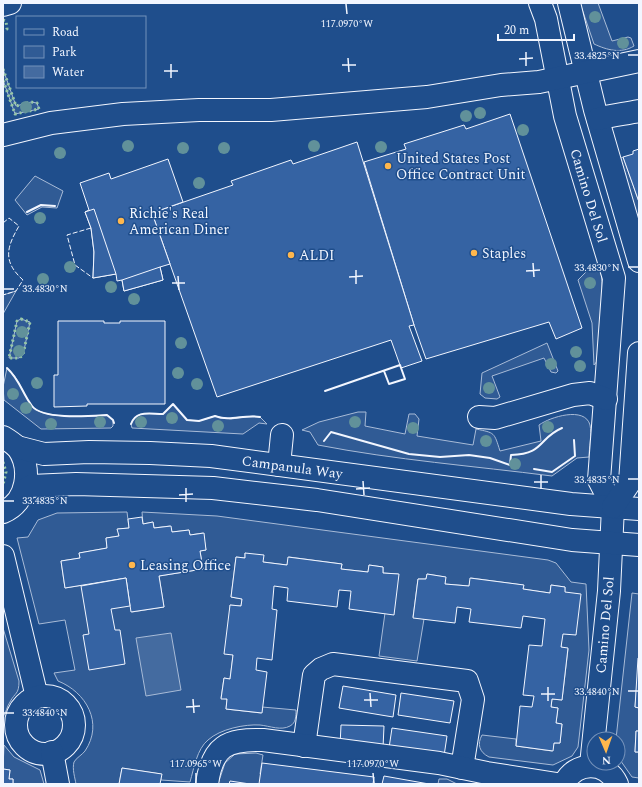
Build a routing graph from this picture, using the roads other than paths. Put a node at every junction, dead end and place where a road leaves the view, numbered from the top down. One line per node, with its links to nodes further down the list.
1 (10, 3): 4 (street)
2 (540, 3): 7 (street, Camino Del Sol)
3 (569, 3): 6 (street, Camino Del Sol)
4 (3, 5)
5 (639, 61): 6 (street)
6 (586, 72): 7 (street); 9 (street, Camino Del Sol)
7 (558, 78): 10 (street); 13 (street, Camino Del Sol)
8 (639, 111): 9 (street)
9 (598, 119): 11 (street, Camino Del Sol)
10 (3, 135)
11 (639, 261)
12 (639, 353): 14 (street)
13 (606, 399): 15 (street); 20 (street, Camino Del Sol)
14 (638, 402): 20 (street)
15 (479, 417)
16 (282, 435): 18 (street)
17 (10, 442): 18 (street, Campanula Way); 19 (street)
18 (279, 465): 20 (street, Campanula Way)
19 (24, 490): 22 (street); 23 (street)
20 (613, 507): 21 (street, Campanula Way); 23 (street, Camino Del Sol)
21 (639, 509)
22 (3, 512)
23 (612, 543): 24 (street); 28 (street, Camino Del Sol)
24 (639, 545)
25 (3, 556): 26 (street)
26 (37, 696): 27 (street); 30 (street)
27 (10, 730): 30 (street)
28 (595, 731)
29 (304, 746): 32 (street); 32 (street); 36 (street)
30 (52, 752): 35 (street)
31 (586, 766): 38 (street)
32 (462, 768): 34 (street)
33 (607, 771): 39 (street)
34 (486, 779): 37 (street)
35 (58, 784)
36 (207, 784)
37 (557, 784)
38 (564, 784)
39 (617, 784)

